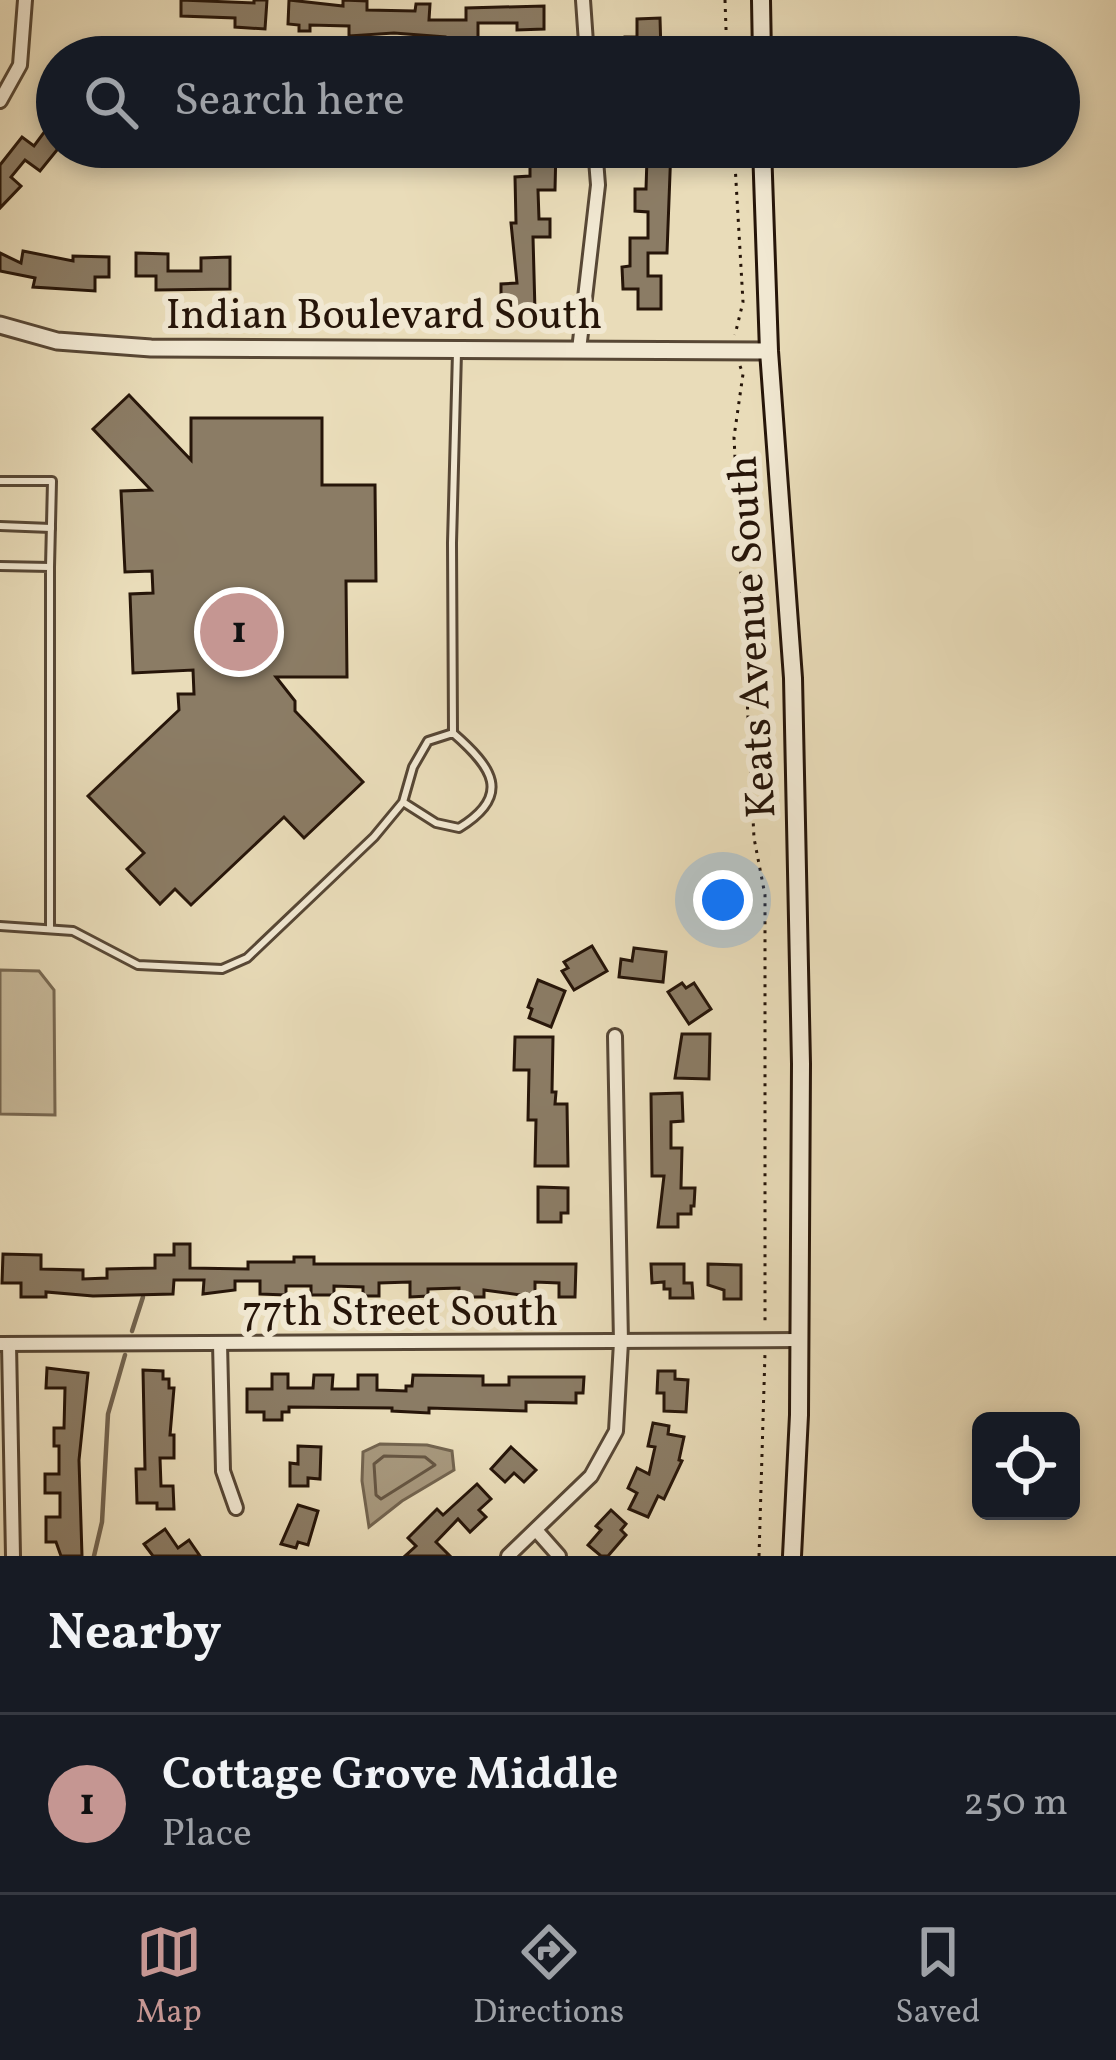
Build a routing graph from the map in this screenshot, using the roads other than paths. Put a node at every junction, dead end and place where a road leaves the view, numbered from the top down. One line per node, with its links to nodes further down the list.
1 (25, 0): 6 (street)
2 (583, 0): 4 (street)
3 (761, 0): 5 (main road)
4 (586, 36)
5 (762, 36)
6 (0, 101)
7 (597, 168): 11 (street)
8 (763, 168): 12 (main road, Keats Avenue South)
9 (0, 326): 10 (street, Indian Boulevard South)
10 (457, 350): 11 (street, Indian Boulevard South); 18 (lane)
11 (579, 350): 12 (street, Indian Boulevard South)
12 (770, 352): 23 (main road, Keats Avenue South)
13 (0, 481): 15 (lane)
14 (0, 526): 15 (lane)
15 (50, 527): 17 (lane)
16 (0, 566): 17 (lane)
17 (50, 567): 21 (lane)
18 (453, 733): 19 (lane); 19 (lane)
19 (404, 802): 21 (lane)
20 (0, 926): 21 (lane)
21 (50, 928)
22 (615, 1036): 25 (street)
23 (799, 1340): 25 (street, 77th Street South); 32 (main road, Keats Avenue South)
24 (220, 1342): 25 (street, 77th Street South); 26 (street, 77th Street South); 27 (street)
25 (621, 1342): 28 (street)
26 (4, 1344): 29 (street)
27 (236, 1508)
28 (536, 1530): 30 (street); 31 (street)
29 (13, 1556)
30 (508, 1556)
31 (559, 1556)
32 (793, 1556)

